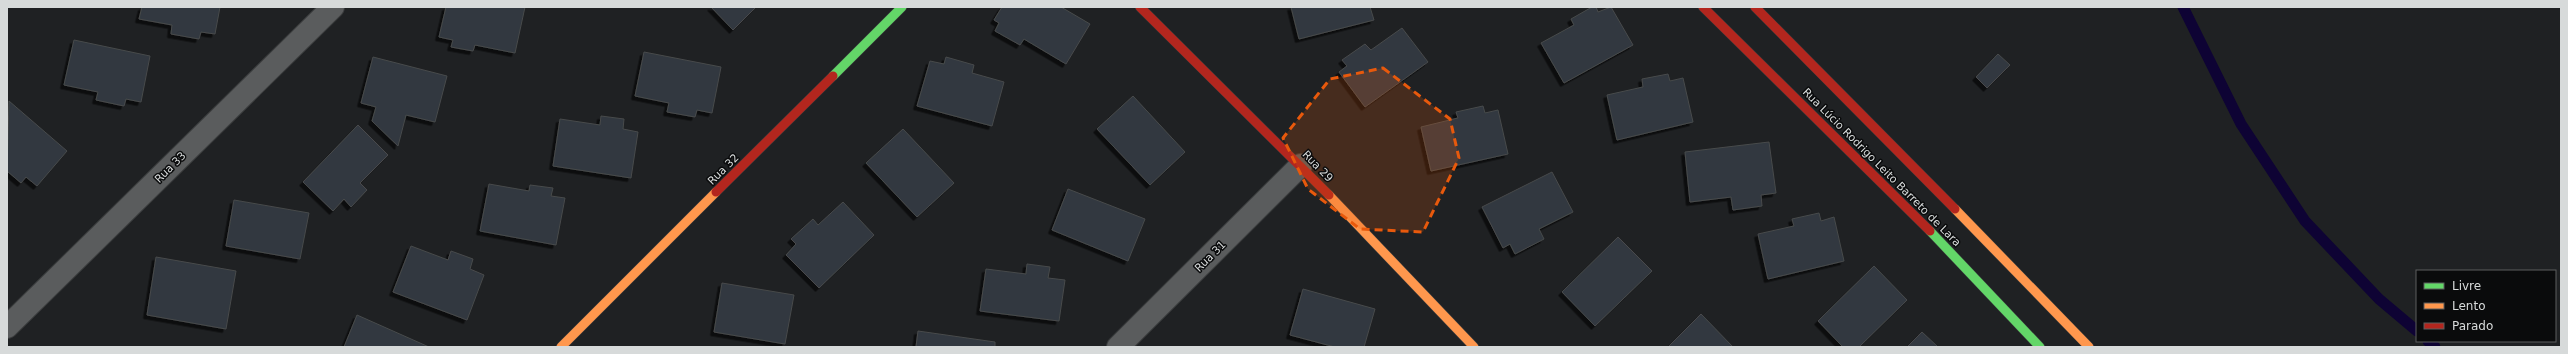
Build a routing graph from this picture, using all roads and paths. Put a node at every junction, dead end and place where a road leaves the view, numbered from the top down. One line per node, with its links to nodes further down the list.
1 (333, 7): 7 (street, Rua 33)
2 (902, 7): 8 (street, Rua 32)
3 (1140, 7): 6 (street, Rua 29)
4 (1703, 7): 11 (street, Rua Lúcio Rodrigo Leito Barreto de Lara)
5 (1755, 7): 12 (street, Rua Lúcio Rodrigo Leito Barreto de Lara)
6 (1301, 165): 9 (street, Rua 31); 10 (street, Rua 29)
7 (7, 327)
8 (561, 347)
9 (1118, 347)
10 (1474, 347)
11 (2040, 347)
12 (2088, 347)

